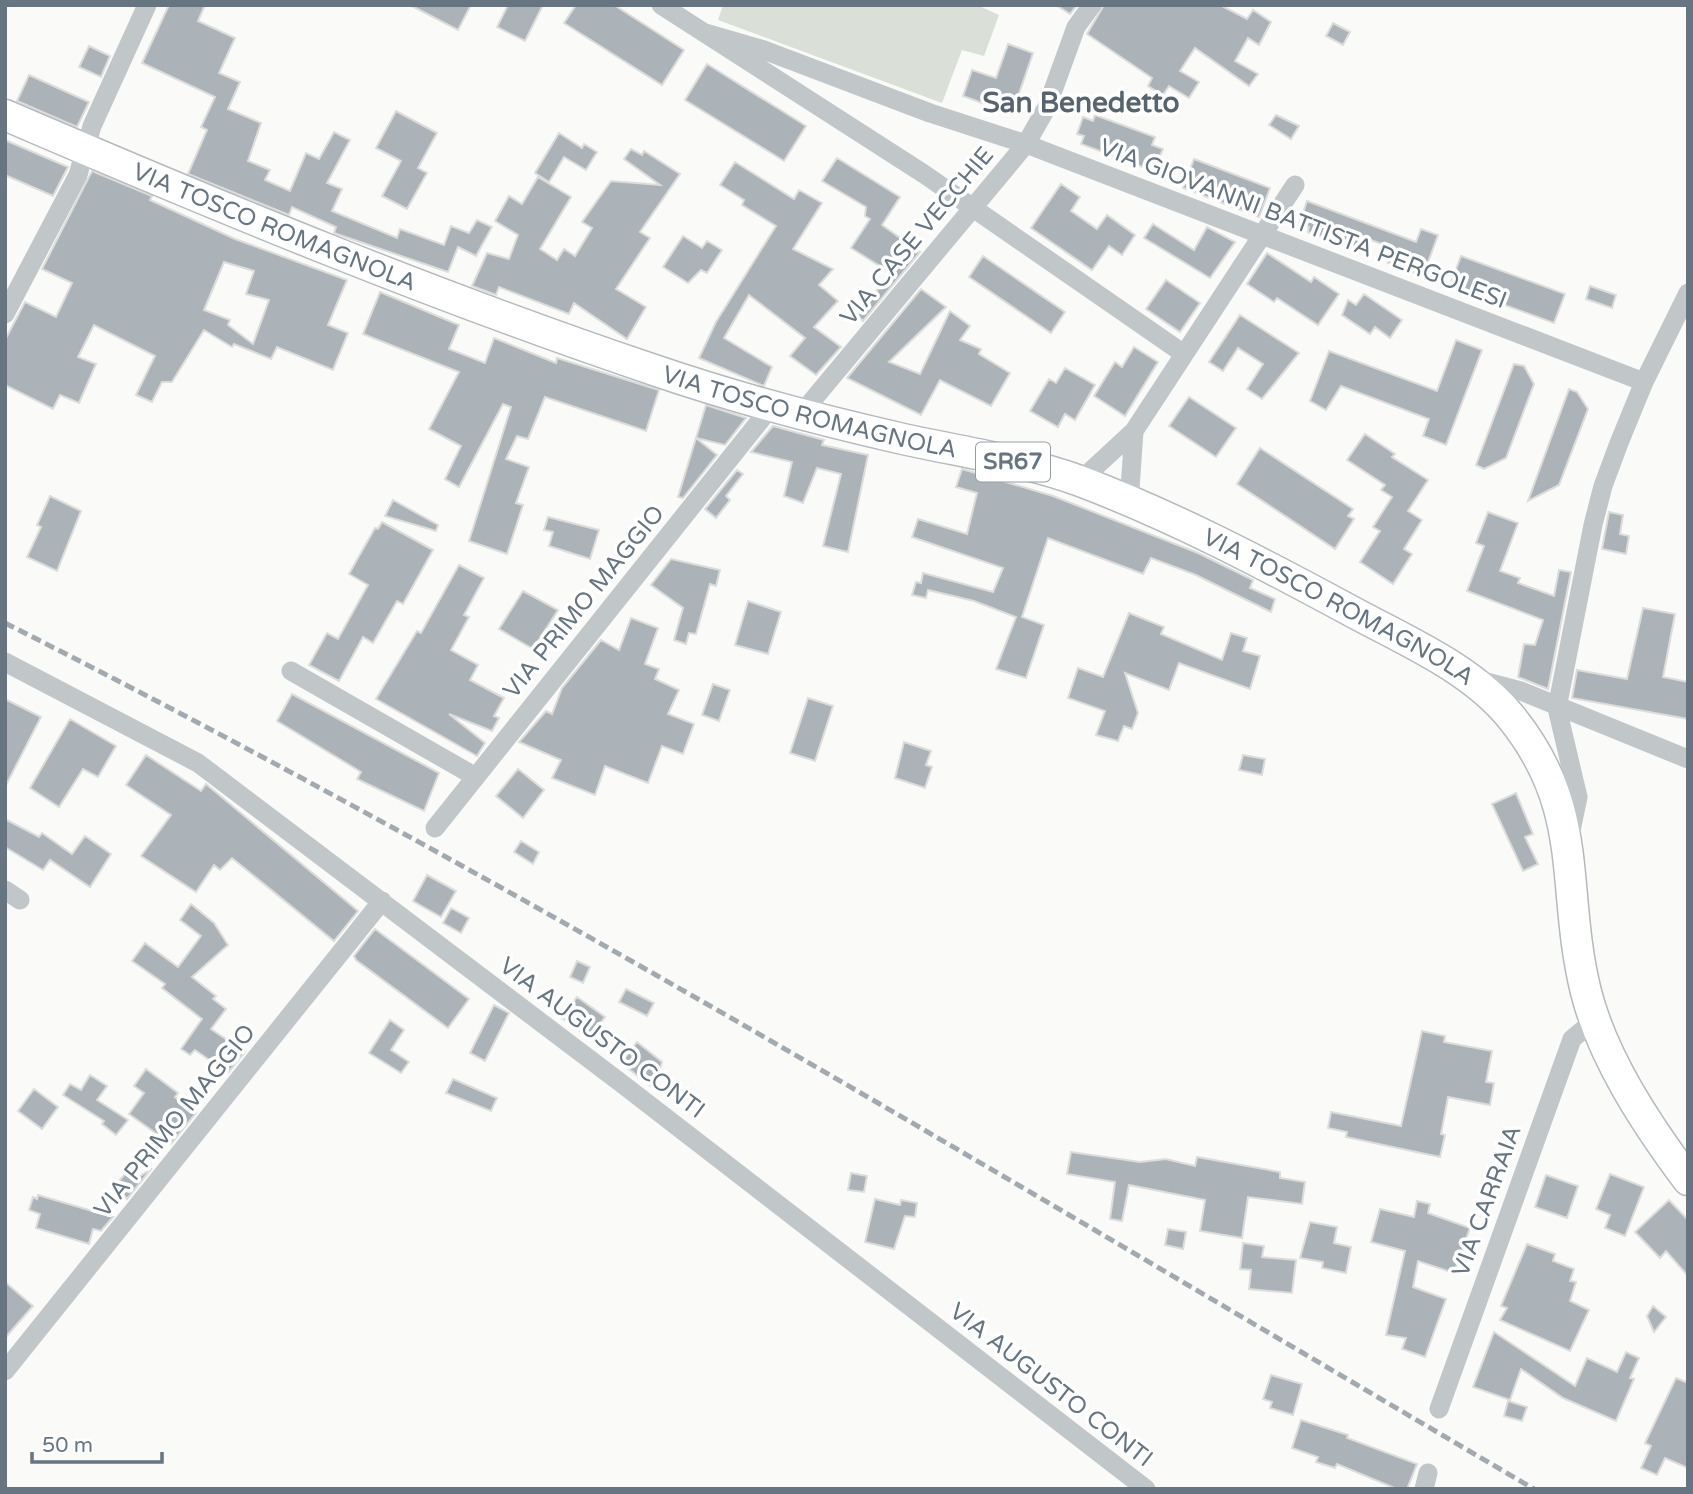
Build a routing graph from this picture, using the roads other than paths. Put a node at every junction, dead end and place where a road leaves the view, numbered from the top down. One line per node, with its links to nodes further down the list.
1 (147, 5): 7 (street)
2 (661, 5): 4 (street)
3 (1092, 5): 6 (street, VIA CASE VECCHIE)
4 (706, 33): 6 (street, VIA GIOVANNI BATTISTA PERGOLESI); 9 (street)
5 (5, 115): 7 (main road, VIA TOSCO ROMAGNOLA / SR67)
6 (1026, 144): 9 (street, VIA CASE VECCHIE); 10 (street, VIA GIOVANNI BATTISTA PERGOLESI)
7 (87, 151): 12 (street); 15 (main road, VIA TOSCO ROMAGNOLA / SR67)
8 (1295, 185): 10 (street)
9 (971, 207): 13 (street); 16 (street, VIA CASE VECCHIE)
10 (1262, 234): 13 (street); 14 (street, VIA GIOVANNI BATTISTA PERGOLESI)
11 (1688, 293): 14 (street)
12 (6, 312)
13 (1184, 354): 17 (street)
14 (1644, 382): 23 (street)
15 (771, 407): 16 (main road, VIA TOSCO ROMAGNOLA / SR67); 25 (street, VIA PRIMO MAGGIO)
16 (801, 414): 18 (main road, VIA TOSCO ROMAGNOLA / SR67)
17 (1134, 431): 18 (street); 19 (street)
18 (1080, 481): 19 (main road, VIA TOSCO ROMAGNOLA / SR67)
19 (1129, 503): 22 (main road, VIA TOSCO ROMAGNOLA / SR67)
20 (5, 662): 28 (street, VIA AUGUSTO CONTI)
21 (290, 671): 25 (street)
22 (1468, 677): 23 (street); 27 (main road, VIA TOSCO ROMAGNOLA / SR67)
23 (1557, 708): 24 (street); 27 (street)
24 (1688, 760)
25 (476, 777): 26 (street, VIA PRIMO MAGGIO)
26 (435, 828)
27 (1568, 842): 29 (main road, VIA TOSCO ROMAGNOLA / SR67)
28 (383, 901): 31 (street, VIA PRIMO MAGGIO); 33 (street, VIA AUGUSTO CONTI)
29 (1595, 1020): 30 (main road, VIA TOSCO ROMAGNOLA / SR67); 32 (street, VIA CARRAIA)
30 (1688, 1180)
31 (5, 1371)
32 (1439, 1409)
33 (1146, 1489)

